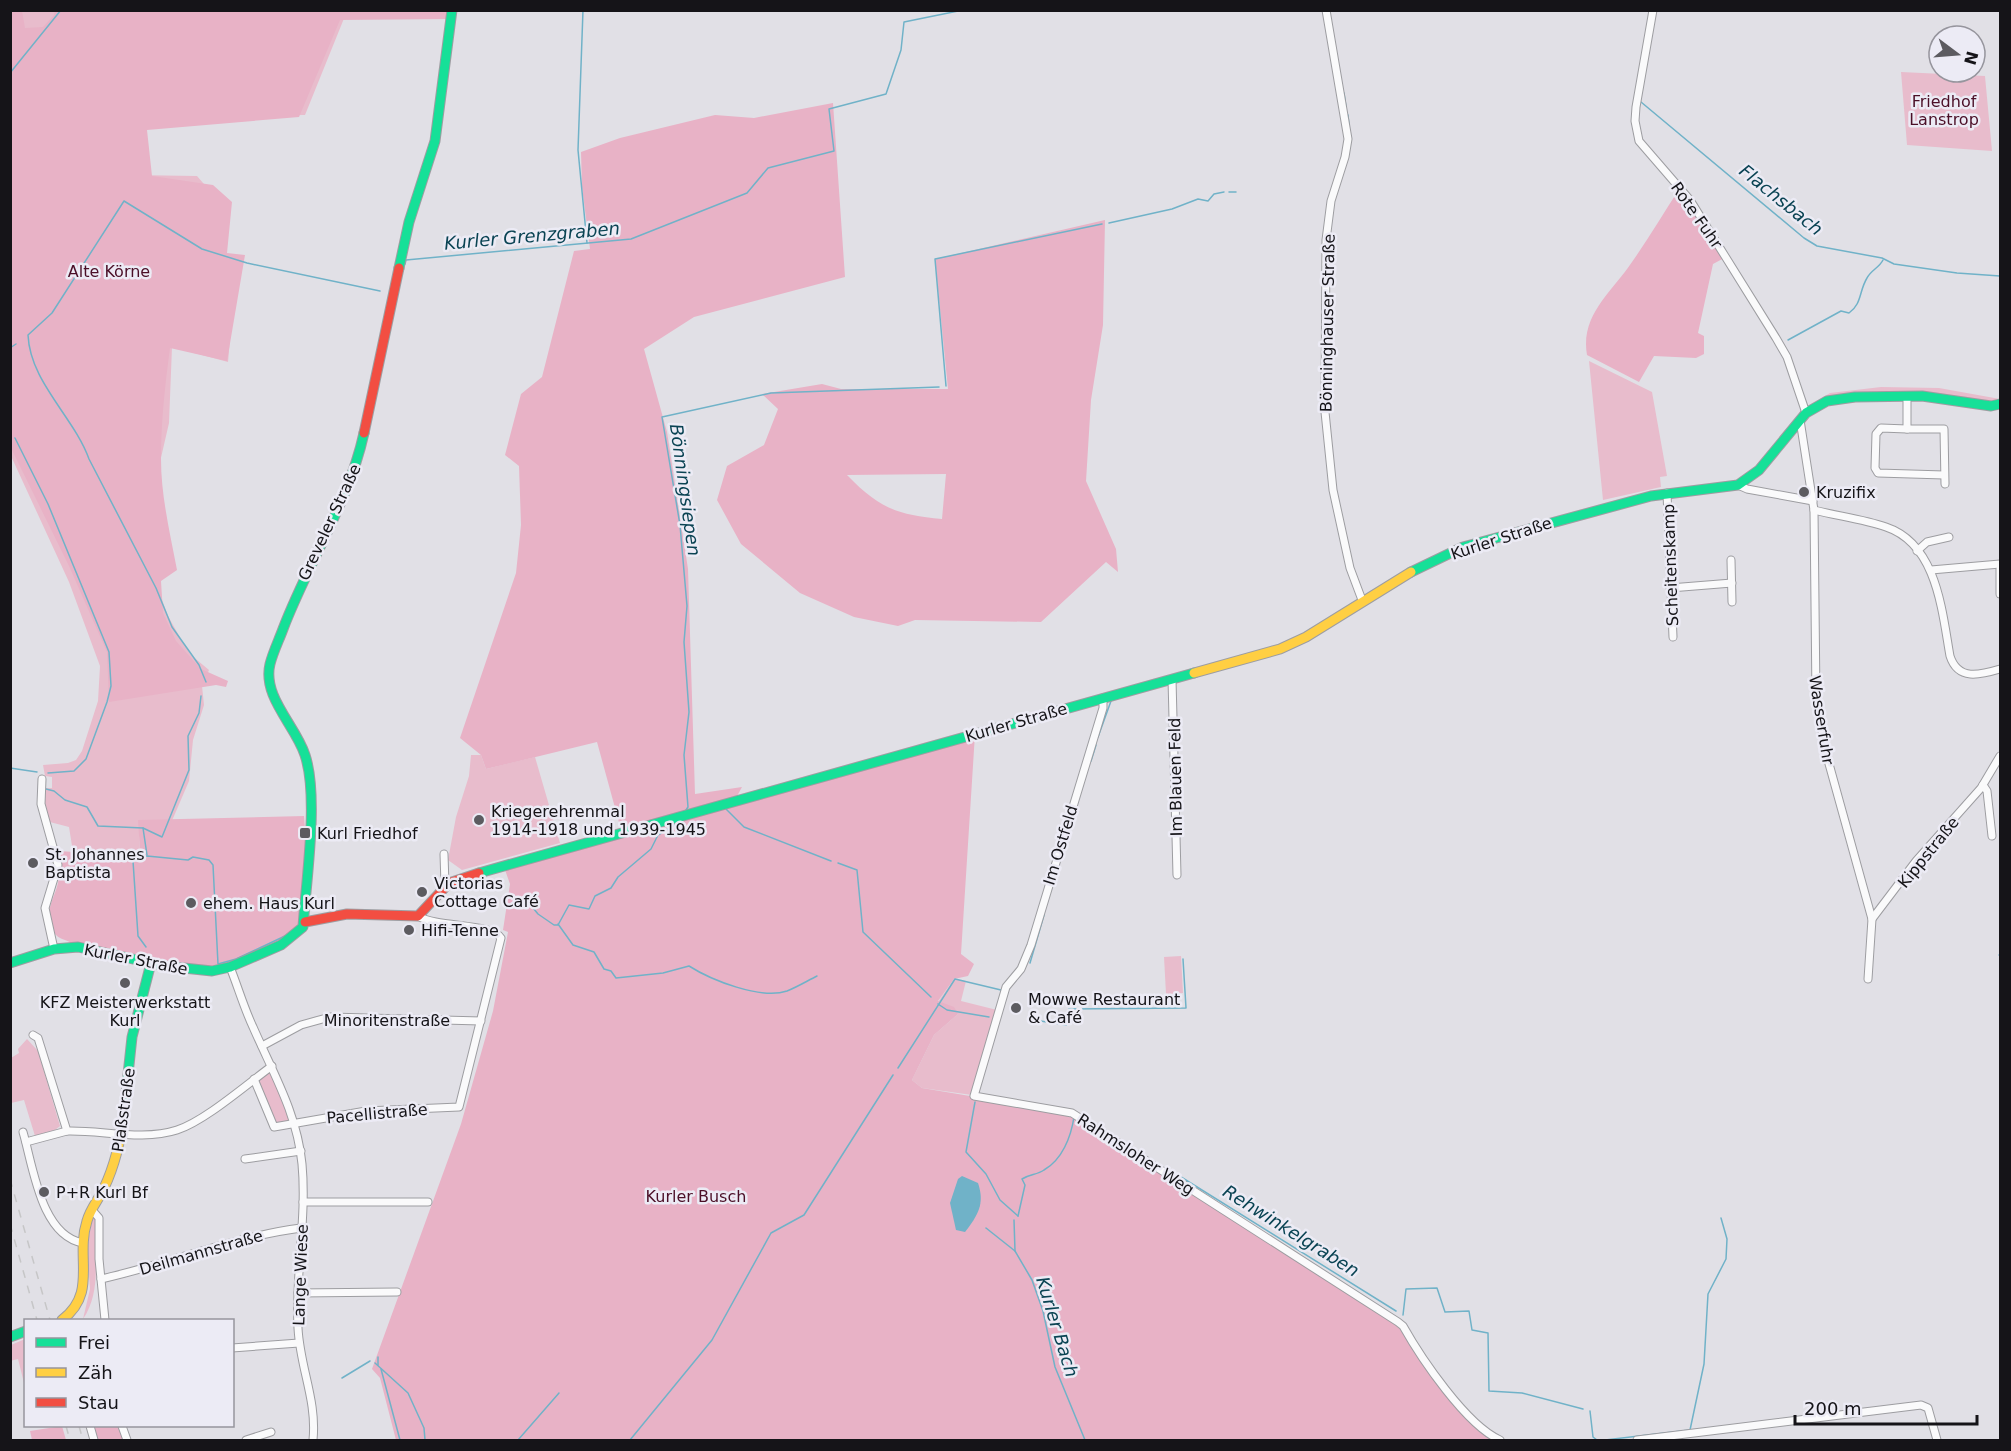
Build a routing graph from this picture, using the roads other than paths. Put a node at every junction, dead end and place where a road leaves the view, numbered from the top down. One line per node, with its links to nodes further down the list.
1 (452, 10): 38 (main road, Greveler Straße)
2 (1326, 10): 23 (street, Bönninghauser Straße)
3 (1653, 10): 6 (street, Rote Fuhr)
4 (1907, 396): 5 (main road); 6 (main road); 7 (street)
5 (2001, 404)
6 (1803, 417): 10 (main road); 12 (street, Wasserfuhr)
7 (1907, 429): 8 (street); 8 (street)
8 (1944, 475): 9 (street)
9 (1945, 484)
10 (1742, 487): 11 (main road, Kurler Straße); 12 (street)
11 (1667, 493): 21 (street, Scheitenskamp); 23 (main road, Kurler Straße)
12 (1813, 501): 13 (street, Wasserfuhr)
13 (1814, 510): 15 (street); 37 (street, Wasserfuhr)
14 (1949, 537): 15 (street)
15 (1917, 551): 19 (street)
16 (1731, 560): 20 (street)
17 (2001, 564): 19 (street)
18 (2001, 569): 22 (street)
19 (1931, 570): 26 (street)
20 (1732, 583): 21 (street); 24 (street)
21 (1670, 588): 25 (street, Scheitenskamp)
22 (2001, 594)
23 (1362, 600): 27 (main road, Kurler Straße)
24 (1732, 602)
25 (1673, 637)
26 (2001, 669)
27 (1172, 679): 28 (main road, Kurler Straße); 34 (street, Im Blauen Feld)
28 (1102, 698): 35 (main road, Kurler Straße); 44 (street, Im Ostfeld)
29 (2001, 756): 31 (street, Kippstraße)
30 (42, 779): 39 (street)
31 (1983, 785): 32 (street); 37 (street, Kippstraße)
32 (1992, 836)
33 (444, 854): 35 (street)
34 (1177, 875)
35 (445, 885): 36 (main road)
36 (418, 916): 38 (main road); 45 (street)
37 (1872, 919): 43 (street, Wasserfuhr)
38 (305, 922): 42 (main road, Kurler Straße)
39 (54, 949): 40 (main road, Kurler Straße); 41 (main road, Kurler Straße)
40 (10, 963)
41 (151, 963): 42 (main road, Kurler Straße); 53 (main road, Plaßstraße)
42 (230, 967): 47 (street, Lange Wiese)
43 (1868, 979)
44 (1006, 987): 72 (street, Rahmsloher Weg)
45 (482, 1021): 47 (street, Minoritenstraße); 50 (street, Pacellistraße)
46 (33, 1035): 51 (street)
47 (262, 1046): 48 (street, Lange Wiese)
48 (272, 1066): 49 (street); 50 (street, Lange Wiese)
49 (254, 1079): 50 (street); 53 (street)
50 (295, 1124): 55 (street, Lange Wiese)
51 (67, 1131): 53 (street); 54 (street)
52 (23, 1132): 54 (street)
53 (122, 1133): 59 (main road, Plaßstraße)
54 (26, 1142): 61 (street)
55 (301, 1151): 56 (street); 57 (street, Lange Wiese)
56 (245, 1159)
57 (303, 1202): 58 (street); 60 (street, Lange Wiese)
58 (428, 1202)
59 (93, 1210): 61 (main road, Plaßstraße); 62 (street)
60 (301, 1228): 62 (street, Deilmannstraße); 64 (street, Lange Wiese)
61 (83, 1243): 65 (main road, Plaßstraße)
62 (101, 1279): 66 (street)
63 (397, 1292): 64 (street)
64 (298, 1293): 67 (street, Lange Wiese)
65 (65, 1319)
66 (105, 1319)
67 (299, 1343): 68 (street); 71 (street, Lange Wiese)
68 (234, 1348)
69 (271, 1432): 70 (street)
70 (246, 1440)
71 (313, 1440)
72 (1500, 1440)
73 (1637, 1440): 74 (street)
74 (1937, 1440)

